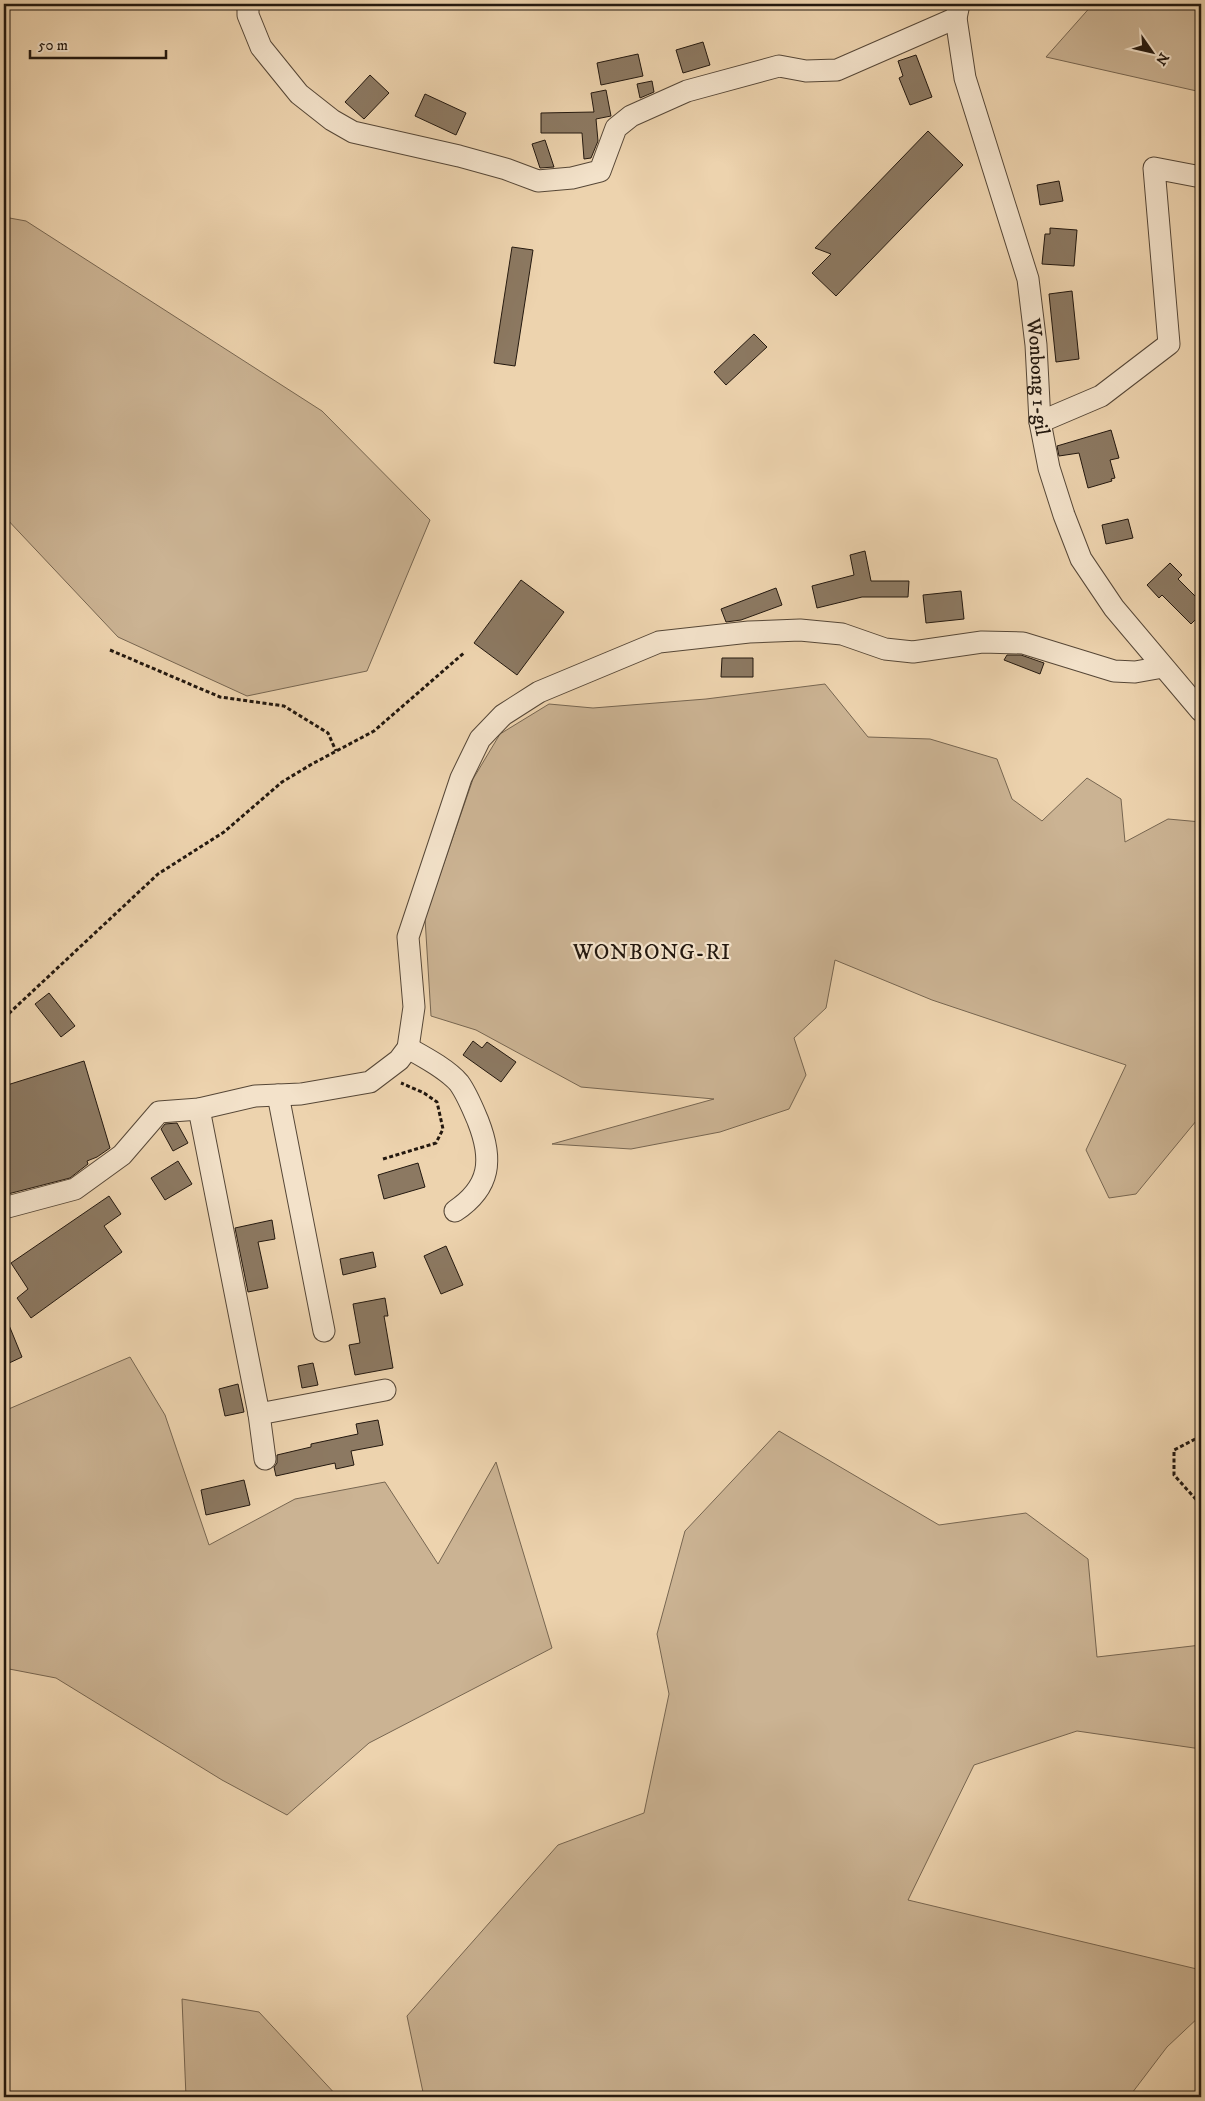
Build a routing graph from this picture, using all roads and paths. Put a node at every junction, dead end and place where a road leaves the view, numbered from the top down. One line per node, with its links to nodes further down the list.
1 (248, 4): 2 (street)
2 (958, 11): 4 (street, Wonbong 1-gil)
3 (1201, 177): 4 (street)
4 (1040, 422): 7 (street, Wonbong 1-gil)
5 (110, 650): 9 (path)
6 (464, 652): 9 (path)
7 (1163, 667): 8 (street, Wonbong 1-gil); 11 (street)
8 (1201, 711)
9 (336, 751): 10 (path)
10 (4, 1018)
11 (408, 1048): 12 (street); 17 (street)
12 (370, 1082): 13 (street); 15 (path)
13 (278, 1095): 14 (street); 18 (street)
14 (198, 1109): 16 (street); 20 (street)
15 (383, 1159)
16 (4, 1208)
17 (455, 1211)
18 (324, 1331)
19 (385, 1390): 20 (street)
20 (259, 1414): 22 (street)
21 (1201, 1436): 23 (path)
22 (265, 1459)
23 (1201, 1505)

